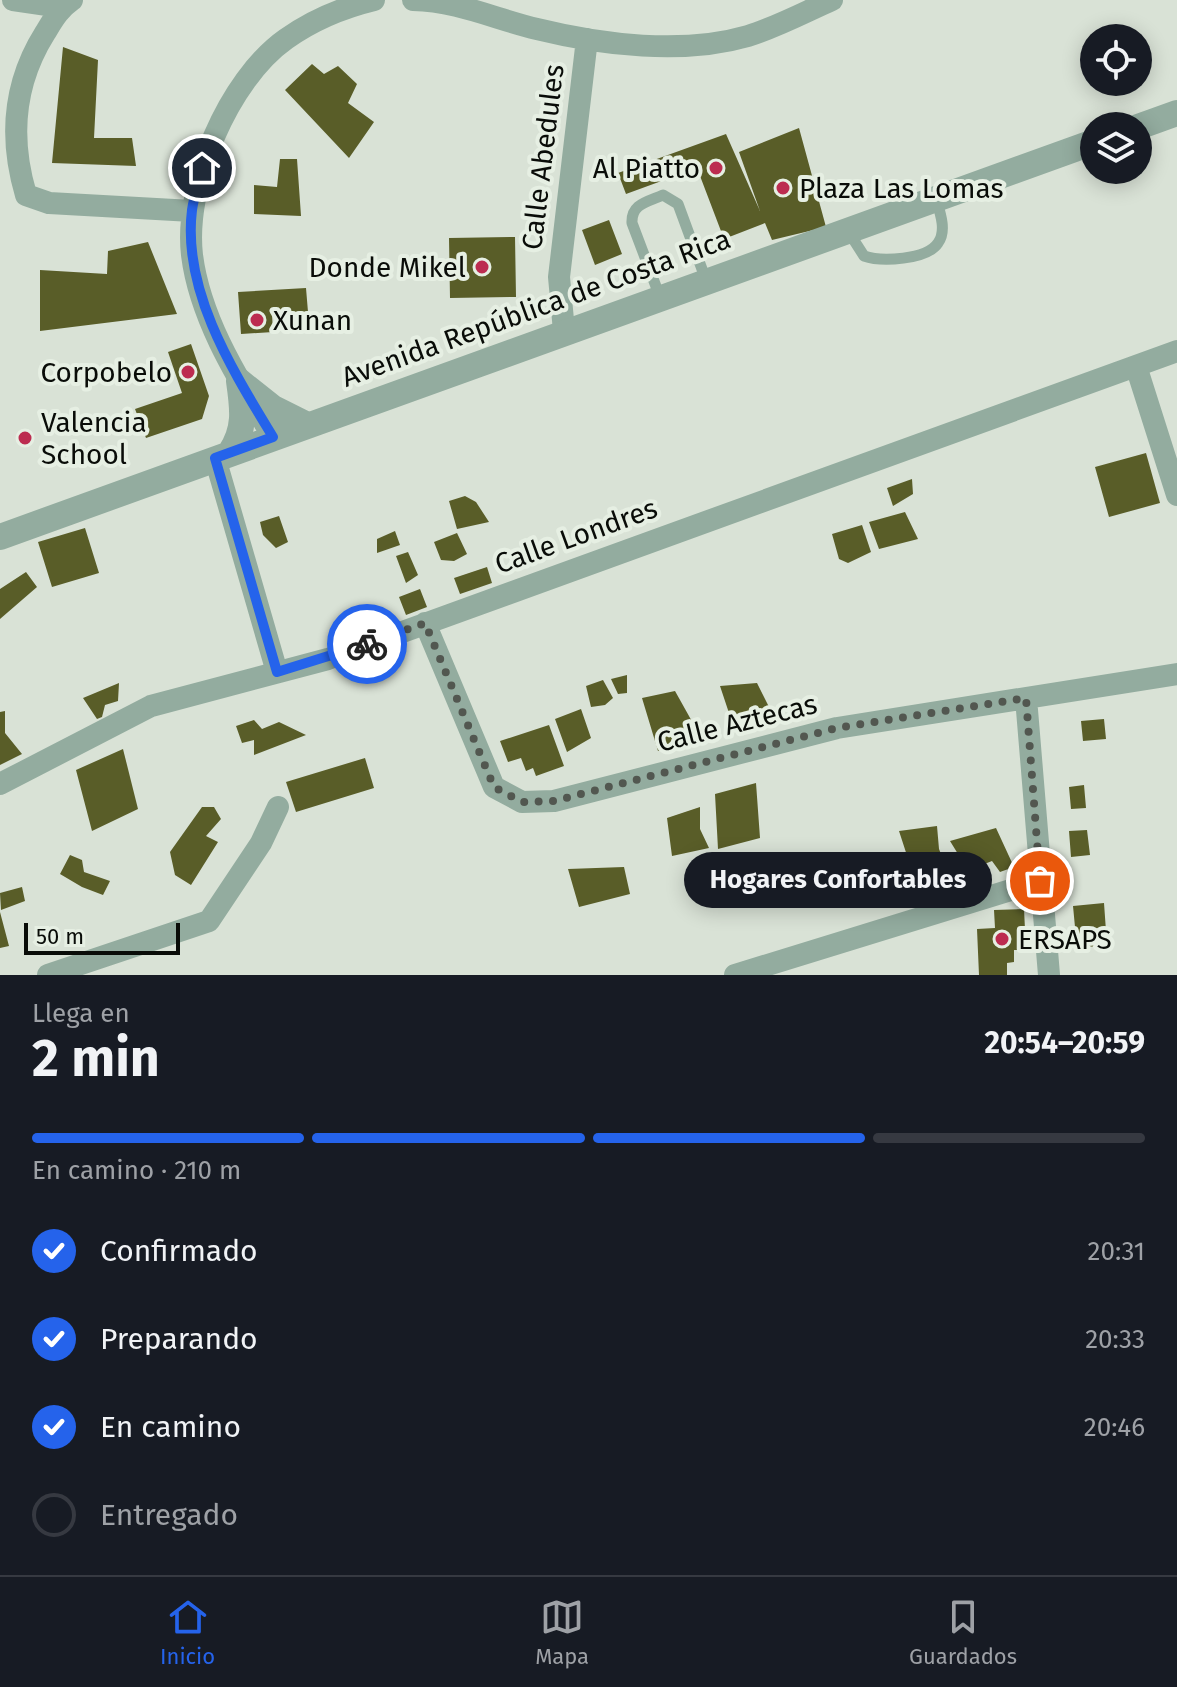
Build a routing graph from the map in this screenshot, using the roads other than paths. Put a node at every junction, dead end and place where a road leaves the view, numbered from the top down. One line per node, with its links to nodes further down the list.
1 (13, 0): 5 (street)
2 (374, 0): 11 (street)
3 (413, 0): 6 (street)
4 (832, 0): 6 (street)
5 (66, 4): 11 (street)
6 (587, 39): 15 (street, Calle Abedules)
7 (1177, 113): 8 (street)
8 (1152, 122)
9 (1080, 147): 10 (street, Avenida República de Costa Rica)
10 (936, 198): 12 (street, Avenida República de Costa Rica); 12 (lane)
11 (192, 211): 18 (street)
12 (847, 230): 13 (street, Avenida República de Costa Rica)
13 (706, 280): 14 (street, Avenida República de Costa Rica); 14 (lane)
14 (660, 297): 15 (street, Avenida República de Costa Rica)
15 (564, 331): 19 (street, Avenida República de Costa Rica)
16 (1177, 351): 17 (street, Calle Londres)
17 (1136, 366): 22 (street); 24 (street, Calle Londres)
18 (239, 381): 19 (street); 20 (street); 21 (street)
19 (307, 425): 20 (street, Avenida República de Costa Rica)
20 (273, 437): 21 (street, Avenida República de Costa Rica)
21 (222, 455): 23 (street, Avenida República de Costa Rica); 25 (street)
22 (1177, 495)
23 (0, 537)
24 (425, 623): 25 (street, Calle Londres); 27 (street, Calle Aztecas)
25 (277, 672): 28 (street, Calle Londres)
26 (1177, 674): 27 (street, Calle Aztecas)
27 (1026, 698): 30 (street)
28 (0, 784)
29 (278, 807): 31 (street)
30 (1040, 881): 32 (street); 33 (street)
31 (48, 975)
32 (735, 975)
33 (1049, 975)

